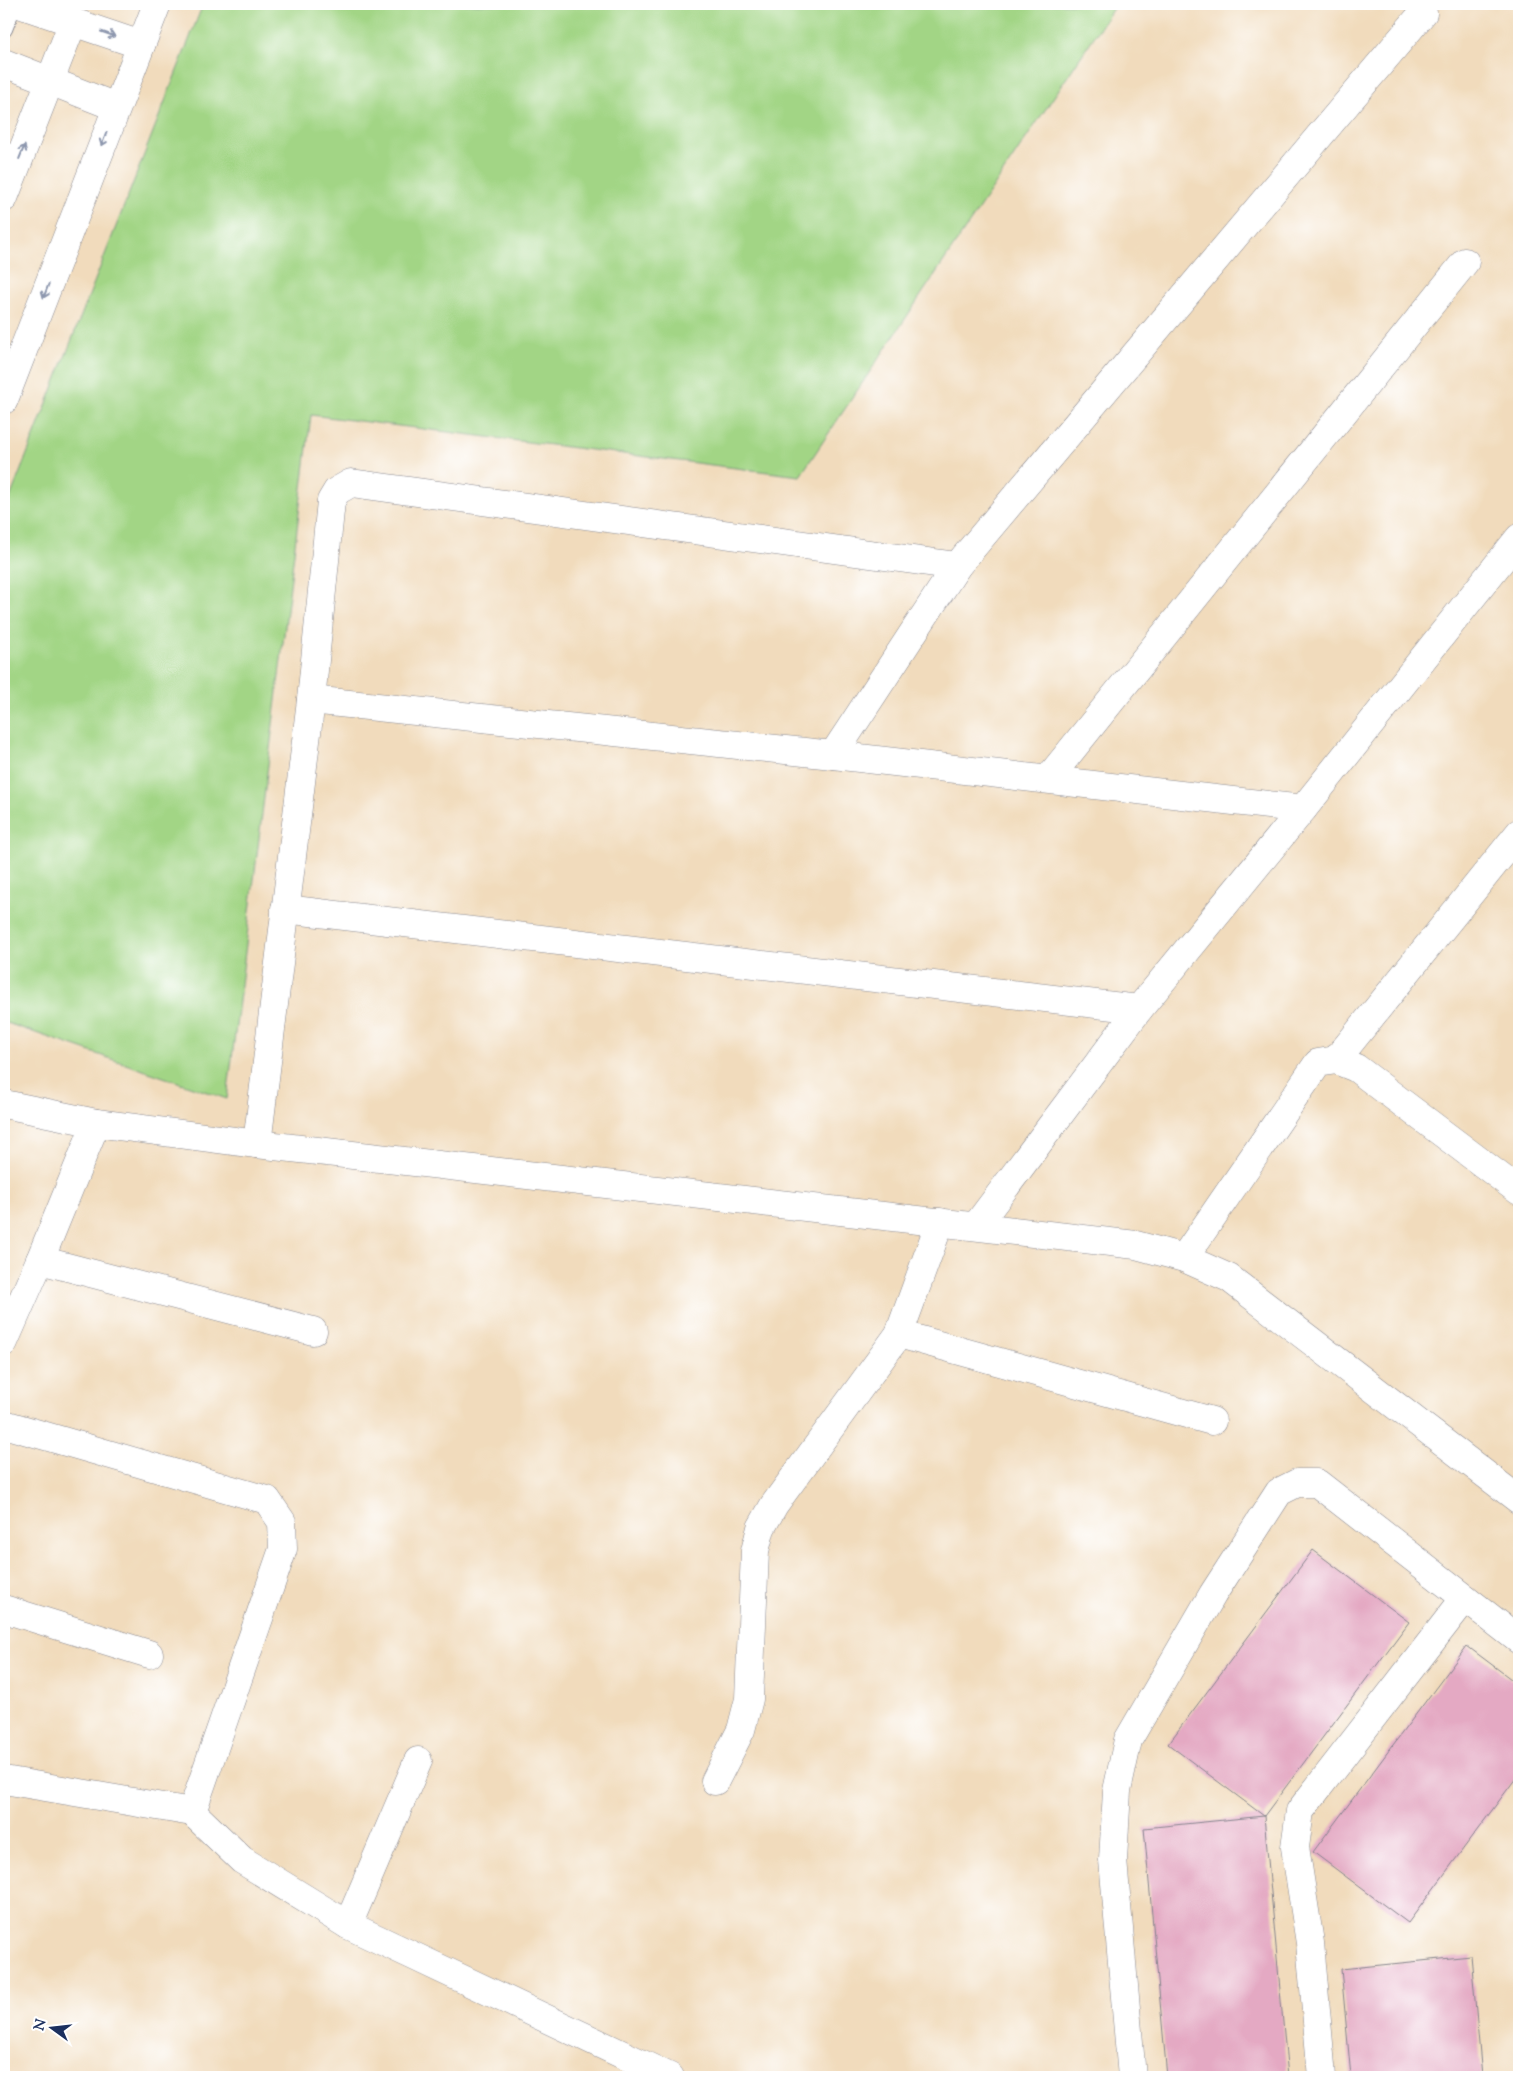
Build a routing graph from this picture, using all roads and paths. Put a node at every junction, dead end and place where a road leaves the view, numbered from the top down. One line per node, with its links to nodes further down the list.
1 (14, 4): 6 (lane)
2 (19, 4): 5 (street)
3 (157, 4): 7 (street)
4 (1423, 13): 15 (street)
5 (73, 22): 7 (street, one-way to 7); 9 (street)
6 (4, 29)
7 (141, 45): 10 (street)
8 (4, 63): 9 (street)
9 (50, 81): 10 (street); 11 (street, one-way to 9)
10 (116, 107): 13 (street, one-way to 13)
11 (4, 198)
12 (1465, 262): 18 (street)
13 (4, 400)
14 (1519, 538): 19 (street)
15 (957, 566): 16 (street); 17 (street)
16 (311, 700): 17 (street); 21 (street)
17 (834, 755): 18 (street)
18 (1048, 779): 19 (street)
19 (1303, 809): 22 (street)
20 (1519, 833): 23 (street)
21 (285, 909): 22 (street); 26 (street)
22 (1140, 1009): 29 (street)
23 (1336, 1060): 27 (street); 30 (street)
24 (4, 1104): 25 (street)
25 (96, 1123): 26 (street); 31 (street)
26 (257, 1144): 28 (street)
27 (1519, 1191)
28 (940, 1222): 29 (street); 33 (street)
29 (976, 1226): 30 (street)
30 (1184, 1258): 37 (street)
31 (40, 1260): 32 (street); 34 (street)
32 (313, 1331)
33 (899, 1334): 35 (street); 44 (street)
34 (4, 1342)
35 (1212, 1421)
36 (4, 1424): 45 (street)
37 (1519, 1500)
38 (1465, 1598): 40 (street); 48 (street); 49 (street)
39 (4, 1609): 41 (street)
40 (1519, 1640)
41 (149, 1654)
42 (418, 1761): 46 (street)
43 (4, 1780): 45 (street)
44 (715, 1781)
45 (192, 1812): 46 (street)
46 (348, 1925): 47 (street)
47 (670, 2077)
48 (1132, 2077)
49 (1322, 2077)

